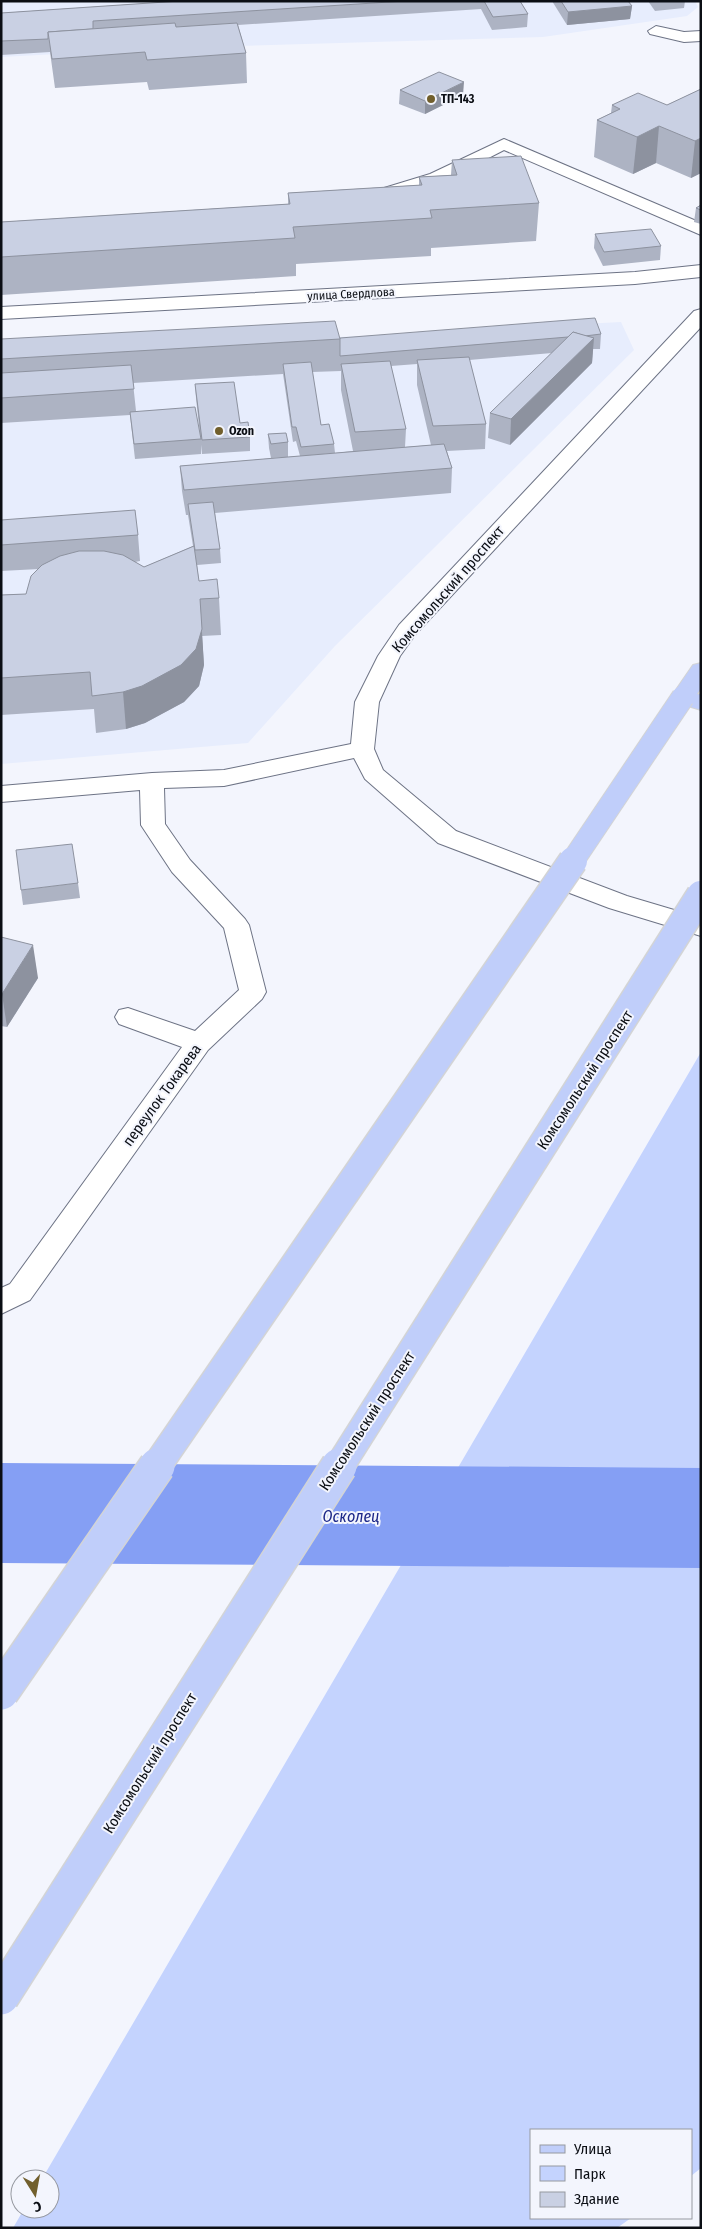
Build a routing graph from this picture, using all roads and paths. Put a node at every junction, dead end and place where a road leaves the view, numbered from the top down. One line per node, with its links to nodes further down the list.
1 (656, 31): 2 (street)
2 (701, 36)
3 (362, 198): 4 (street)
4 (701, 230)
5 (701, 271): 6 (street, улица Свердлова)
6 (1, 313)
7 (701, 315): 10 (street, Комсомольский проспект)
8 (701, 670): 9 (main road)
9 (692, 700): 18 (main road, bridge)
10 (362, 749): 11 (street); 14 (street)
11 (152, 781): 12 (street); 16 (street, переулок Токарева)
12 (1, 794)
13 (701, 895): 19 (main road, Комсомольский проспект, bridge)
14 (701, 927)
15 (128, 1017): 16 (street)
16 (199, 1042): 17 (street, переулок Токарева)
17 (1, 1302)
18 (1, 1692)
19 (1, 1997)

